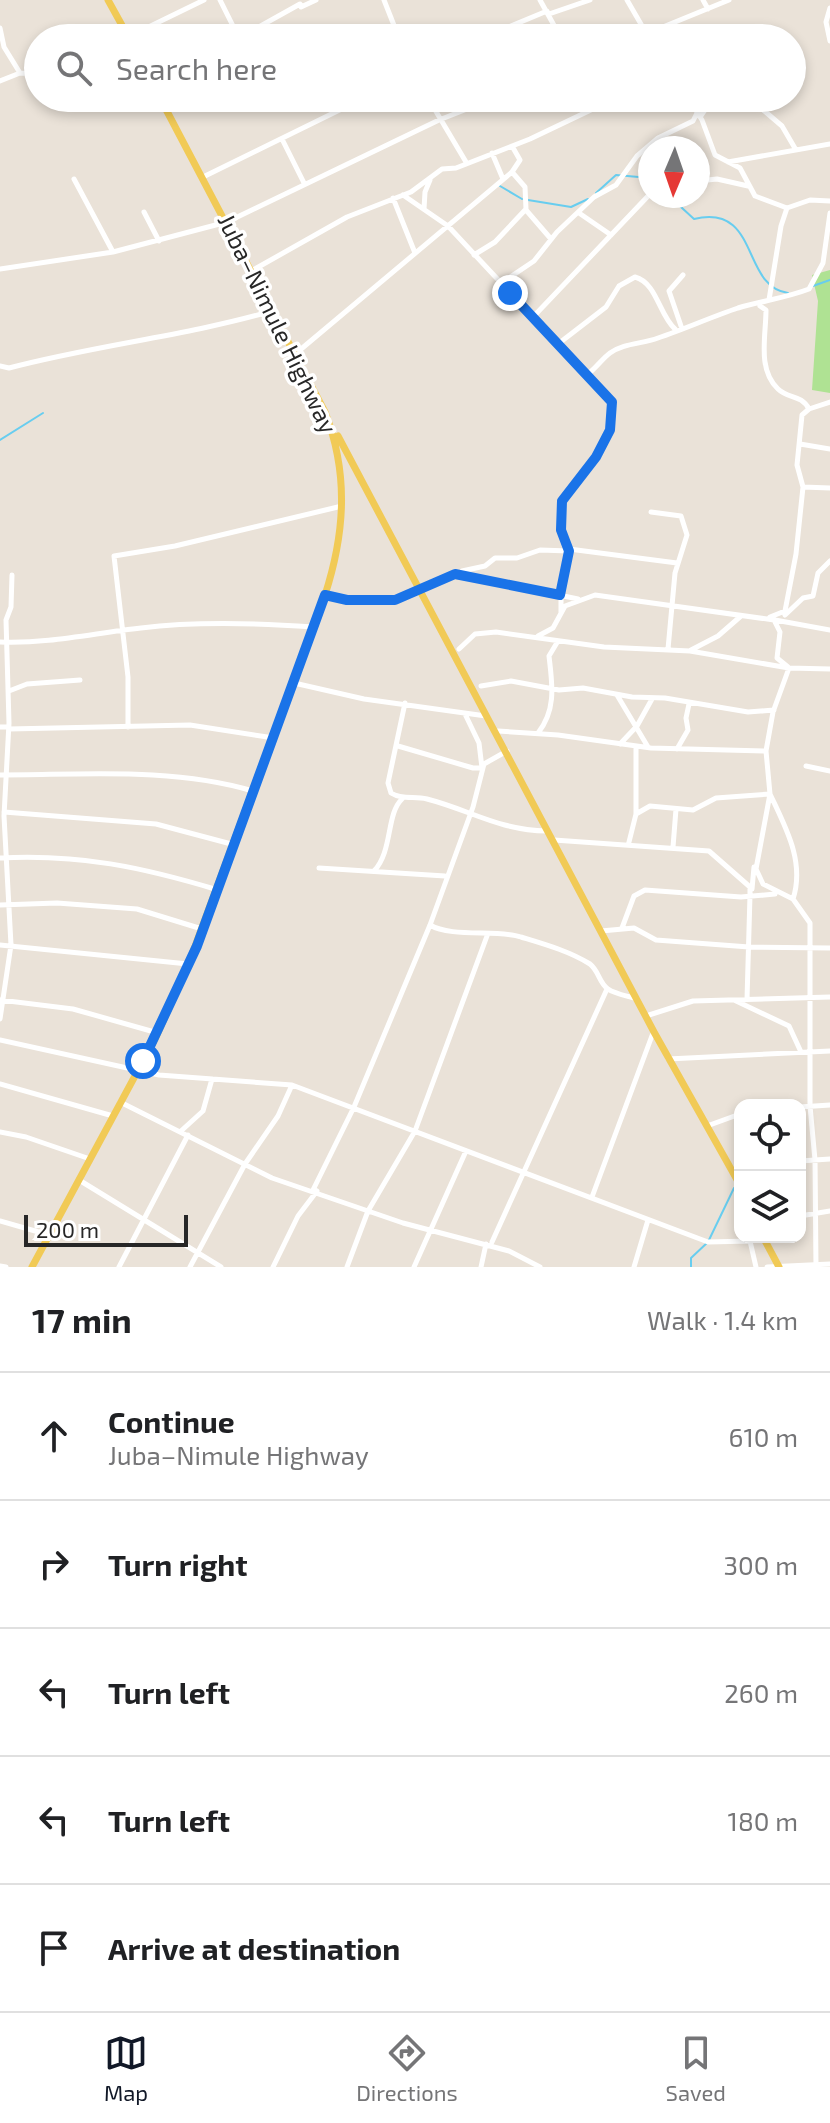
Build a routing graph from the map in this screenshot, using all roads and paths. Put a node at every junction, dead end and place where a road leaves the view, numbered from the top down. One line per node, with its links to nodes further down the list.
1 (108, 0): 14 (main road)
2 (204, 0): 15 (street)
3 (220, 0): 16 (street)
4 (316, 0): 17 (street)
5 (384, 0): 18 (street)
6 (540, 0): 13 (street)
7 (590, 0): 13 (street)
8 (627, 0): 21 (street)
9 (703, 0): 12 (street)
10 (729, 0): 12 (street)
11 (830, 8): 24 (street)
12 (708, 9): 22 (street)
13 (548, 12): 19 (street); 20 (street)
14 (121, 24)
15 (155, 24)
16 (232, 24)
17 (265, 24)
18 (393, 24)
19 (518, 24)
20 (554, 24)
21 (641, 24)
22 (675, 24)
23 (0, 28): 26 (street)
24 (828, 29): 25 (street)
25 (830, 41)
26 (20, 73): 27 (street); 28 (street)
27 (24, 73)
28 (0, 81)
29 (168, 112): 48 (main road, Juba–Nimule Highway)
30 (336, 112): 39 (street)
31 (435, 112): 38 (street)
32 (459, 112): 38 (street)
33 (586, 112): 41 (street)
34 (696, 112): 37 (street)
35 (701, 112): 37 (street)
36 (766, 112): 42 (street)
37 (698, 115): 45 (street); 62 (street)
38 (439, 120): 44 (street); 52 (street)
39 (282, 139): 48 (street); 52 (street)
40 (830, 144): 42 (street)
41 (512, 146): 43 (street); 46 (street)
42 (796, 150): 45 (street)
43 (492, 153): 44 (street); 50 (street)
44 (466, 162): 47 (street)
45 (727, 162): 53 (street)
46 (512, 172): 50 (street); 60 (street)
47 (432, 176): 54 (street); 59 (street)
48 (203, 177): 64 (main road, Juba–Nimule Highway)
49 (74, 179): 69 (street)
50 (503, 179): 65 (street)
51 (710, 180): 53 (street)
52 (304, 183): 64 (street)
53 (749, 186): 58 (street)
54 (403, 195): 55 (street); 59 (street)
55 (393, 198): 70 (street); 73 (street)
56 (830, 201): 58 (street)
57 (638, 207): 66 (street)
58 (787, 208): 76 (street)
59 (424, 209): 65 (street)
60 (526, 209): 67 (street); 71 (street)
61 (144, 212): 68 (street)
62 (579, 213): 66 (street); 67 (street)
63 (830, 213): 76 (street)
64 (227, 222): 68 (street); 73 (main road, Juba–Nimule Highway)
65 (448, 226): 70 (street); 71 (street)
66 (611, 235): 79 (street)
67 (551, 239): 75 (street)
68 (159, 241): 69 (street)
69 (113, 252): 72 (street)
70 (415, 253): 82 (street)
71 (474, 255): 75 (street)
72 (0, 269)
73 (253, 270): 78 (main road, Juba–Nimule Highway)
74 (683, 275): 80 (street)
75 (500, 284): 79 (street)
76 (769, 300): 77 (street)
77 (759, 305): 80 (street); 86 (street)
78 (273, 311): 83 (street); 87 (main road, Juba–Nimule Highway)
79 (534, 316): 81 (street)
80 (678, 328): 81 (street); 84 (street)
81 (558, 344): 84 (street)
82 (293, 355)
83 (0, 366)
84 (588, 374): 94 (street)
85 (830, 402): 86 (street)
86 (809, 409): 88 (street)
87 (325, 412): 92 (main road, Juba–Nimule Highway); 99 (main road)
88 (800, 444): 89 (street); 90 (street)
89 (830, 449)
90 (803, 487): 91 (street); 106 (street)
91 (830, 488)
92 (342, 506): 100 (main road, Juba–Nimule Highway); 111 (street)
93 (651, 512): 96 (street)
94 (569, 550): 96 (street); 97 (street); 101 (street)
95 (830, 561): 106 (street)
96 (677, 563): 103 (street)
97 (462, 571)
98 (12, 575): 115 (street)
99 (419, 587): 100 (street); 101 (street); 135 (main road)
100 (325, 595): 109 (main road, Juba–Nimule Highway)
101 (560, 595): 102 (street); 104 (street)
102 (581, 600): 103 (street); 104 (street)
103 (672, 604): 105 (street); 117 (street)
104 (561, 612): 113 (street)
105 (742, 615): 107 (street); 118 (street)
106 (785, 616): 107 (street); 108 (street); 110 (street); 112 (street)
107 (764, 618): 108 (street)
108 (774, 620): 112 (street)
109 (313, 627): 111 (street); 124 (main road, Juba–Nimule Highway)
110 (830, 630)
111 (122, 631): 115 (street); 137 (street)
112 (780, 632): 119 (street)
113 (535, 637): 114 (street); 116 (street)
114 (558, 641): 117 (street); 127 (street)
115 (3, 643): 128 (street)
116 (459, 649)
117 (668, 649): 118 (street)
118 (690, 651): 120 (street)
119 (776, 655): 120 (street); 121 (street)
120 (766, 664): 121 (street)
121 (789, 668): 122 (street); 133 (street)
122 (828, 668)
123 (80, 680): 128 (street)
124 (294, 683): 131 (street); 142 (main road, Juba–Nimule Highway)
125 (481, 686): 127 (street)
126 (0, 687): 128 (street)
127 (552, 689): 129 (street); 141 (street)
128 (9, 690): 138 (street)
129 (617, 695): 130 (street); 139 (street)
130 (652, 699): 132 (street); 139 (street)
131 (405, 703): 134 (street); 144 (street)
132 (689, 704): 133 (street); 147 (street)
133 (774, 710): 149 (street)
134 (464, 713): 135 (street); 151 (street)
135 (488, 717): 140 (main road)
136 (0, 727): 138 (street)
137 (128, 727): 138 (street); 142 (street)
138 (9, 728): 153 (street)
139 (635, 729): 143 (street); 146 (street)
140 (498, 731): 141 (street); 148 (main road)
141 (537, 734): 143 (street)
142 (274, 738): 154 (main road, Juba–Nimule Highway)
143 (619, 745): 145 (street)
144 (398, 746): 151 (street); 155 (street)
145 (636, 747): 146 (street); 160 (street)
146 (649, 748): 147 (street)
147 (677, 749): 149 (street)
148 (508, 751): 151 (street); 163 (main road)
149 (766, 751): 156 (street)
150 (806, 766): 152 (street)
151 (482, 768): 162 (street)
152 (830, 771)
153 (3, 775): 154 (street); 161 (street)
154 (254, 792): 166 (main road, Juba–Nimule Highway)
155 (391, 793): 157 (street); 159 (street)
156 (770, 794): 158 (street); 170 (street); 178 (street)
157 (403, 798): 159 (street); 162 (street)
158 (676, 809): 160 (street); 167 (street)
159 (395, 811): 168 (street)
160 (636, 814): 165 (street)
161 (2, 815): 166 (street); 169 (street)
162 (469, 816): 163 (street); 174 (street)
163 (550, 831): 164 (main road)
164 (554, 840): 165 (street); 184 (main road)
165 (629, 842): 167 (street)
166 (235, 845): 175 (main road, Juba–Nimule Highway)
167 (673, 847): 176 (street)
168 (384, 855): 172 (street); 173 (street)
169 (4, 858): 175 (street); 180 (street)
170 (756, 863): 176 (street); 177 (street)
171 (319, 868): 172 (street)
172 (374, 871): 173 (street)
173 (390, 872): 174 (street)
174 (445, 876): 181 (street)
175 (218, 890): 182 (main road, Juba–Nimule Highway)
176 (752, 894): 177 (street); 183 (street); 188 (street)
177 (779, 894): 178 (street)
178 (793, 899): 189 (street)
179 (0, 905): 180 (street)
180 (10, 906): 182 (street); 187 (street)
181 (430, 925): 185 (street); 215 (street)
182 (203, 929): 191 (main road, Juba–Nimule Highway)
183 (622, 929): 184 (street); 188 (street)
184 (601, 931): 194 (main road)
185 (487, 936): 192 (street); 220 (street)
186 (0, 945): 187 (street)
187 (11, 945): 191 (street); 198 (street)
188 (749, 947): 189 (street); 195 (street)
189 (811, 948): 190 (street); 196 (street)
190 (830, 948)
191 (188, 964): 202 (main road, Juba–Nimule Highway)
192 (607, 989): 194 (street); 229 (street)
193 (830, 997): 196 (street)
194 (637, 999): 199 (main road)
195 (747, 999): 196 (street); 197 (street)
196 (810, 999): 205 (street)
197 (733, 1000): 199 (street); 205 (street)
198 (3, 1001): 200 (street); 202 (street)
199 (646, 1016): 201 (main road)
200 (0, 1019)
201 (654, 1032): 206 (main road); 233 (street)
202 (158, 1033): 207 (main road, Juba–Nimule Highway)
203 (0, 1040): 207 (street)
204 (830, 1051): 205 (street)
205 (805, 1052): 206 (street); 214 (street)
206 (668, 1059): 218 (main road)
207 (139, 1070): 208 (street); 211 (main road, Juba–Nimule Highway)
208 (212, 1079): 210 (street); 219 (street)
209 (0, 1084): 216 (street)
210 (292, 1085): 215 (street); 228 (street)
211 (120, 1102): 216 (main road, Juba–Nimule Highway); 219 (street)
212 (830, 1105): 214 (street)
213 (806, 1106): 214 (street)
214 (810, 1106): 226 (street)
215 (354, 1107): 220 (street); 232 (street)
216 (113, 1116): 224 (main road, Juba–Nimule Highway)
217 (734, 1116): 218 (street)
218 (707, 1126): 230 (main road)
219 (180, 1131): 222 (street)
220 (415, 1131): 223 (street); 234 (street)
221 (0, 1132): 224 (street)
222 (188, 1135): 228 (street); 238 (street)
223 (466, 1151): 229 (street); 241 (street)
224 (90, 1159): 231 (main road, Juba–Nimule Highway)
225 (830, 1159): 226 (street)
226 (815, 1160): 227 (street); 236 (street)
227 (806, 1161)
228 (245, 1164): 232 (street); 245 (street)
229 (526, 1174): 233 (street); 243 (street)
230 (734, 1174)
231 (79, 1180): 238 (street); 242 (main road, Juba–Nimule Highway)
232 (315, 1191): 234 (street); 255 (street)
233 (592, 1197): 239 (street)
234 (368, 1211): 241 (street); 256 (street)
235 (830, 1211): 236 (street)
236 (815, 1213): 237 (street); 249 (street)
237 (806, 1215)
238 (143, 1218): 245 (street); 252 (street)
239 (648, 1220): 260 (street); 261 (street)
240 (0, 1221): 242 (street)
241 (429, 1230): 243 (street); 257 (street)
242 (50, 1235): 251 (main road, Juba–Nimule Highway)
243 (489, 1243): 258 (street); 259 (street)
244 (766, 1243): 248 (main road)
245 (197, 1252): 253 (street); 254 (street)
246 (830, 1264): 249 (street)
247 (0, 1266): 250 (street)
248 (779, 1266): 249 (street); 262 (street)
249 (816, 1266)
250 (6, 1267)
251 (32, 1267)
252 (119, 1267)
253 (190, 1267)
254 (221, 1267)
255 (273, 1267)
256 (347, 1267)
257 (414, 1267)
258 (481, 1267)
259 (540, 1267)
260 (634, 1267)
261 (756, 1267)
262 (767, 1267)

